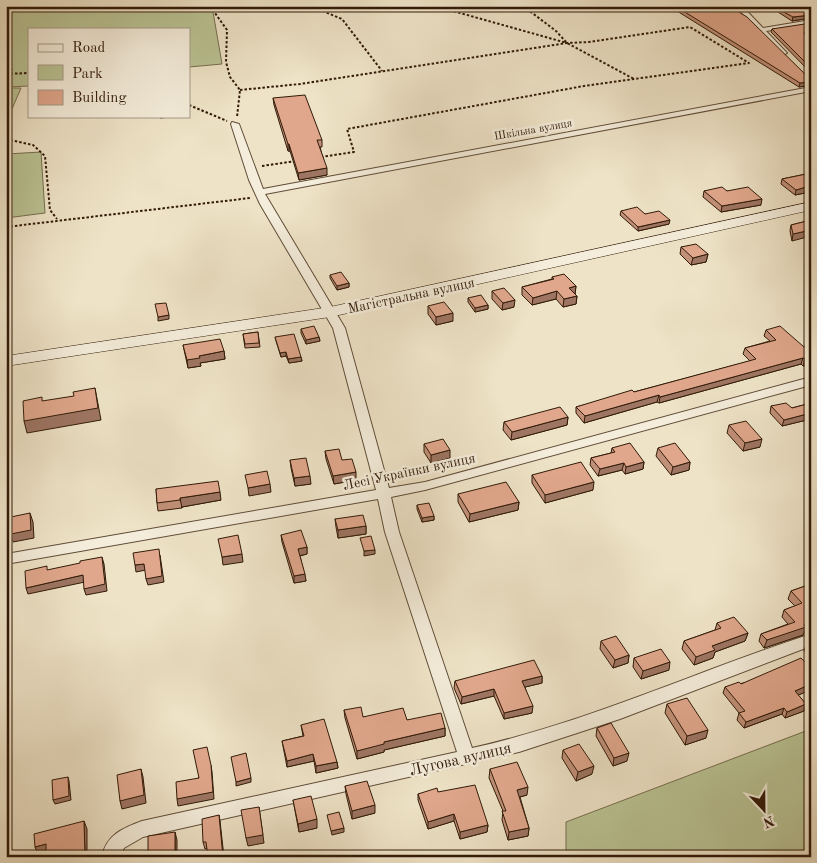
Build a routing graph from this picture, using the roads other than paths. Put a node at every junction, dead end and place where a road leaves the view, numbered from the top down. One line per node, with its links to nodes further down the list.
1 (738, 6): 3 (street)
2 (811, 22): 3 (street)
3 (761, 30): 4 (street)
4 (788, 58)
5 (811, 89): 7 (street, Шкільна вулиця)
6 (236, 124): 7 (street)
7 (261, 194): 9 (street)
8 (811, 206): 9 (main road, Магістральна вулиця)
9 (330, 312): 10 (main road, Магістральна вулиця); 12 (street)
10 (6, 361)
11 (811, 381): 12 (street, Лесі Українки вулиця)
12 (384, 495): 13 (street, Лесі Українки вулиця); 15 (street)
13 (6, 559)
14 (811, 640): 15 (street, Лугова вулиця)
15 (467, 757): 16 (street, Лугова вулиця)
16 (111, 857)

